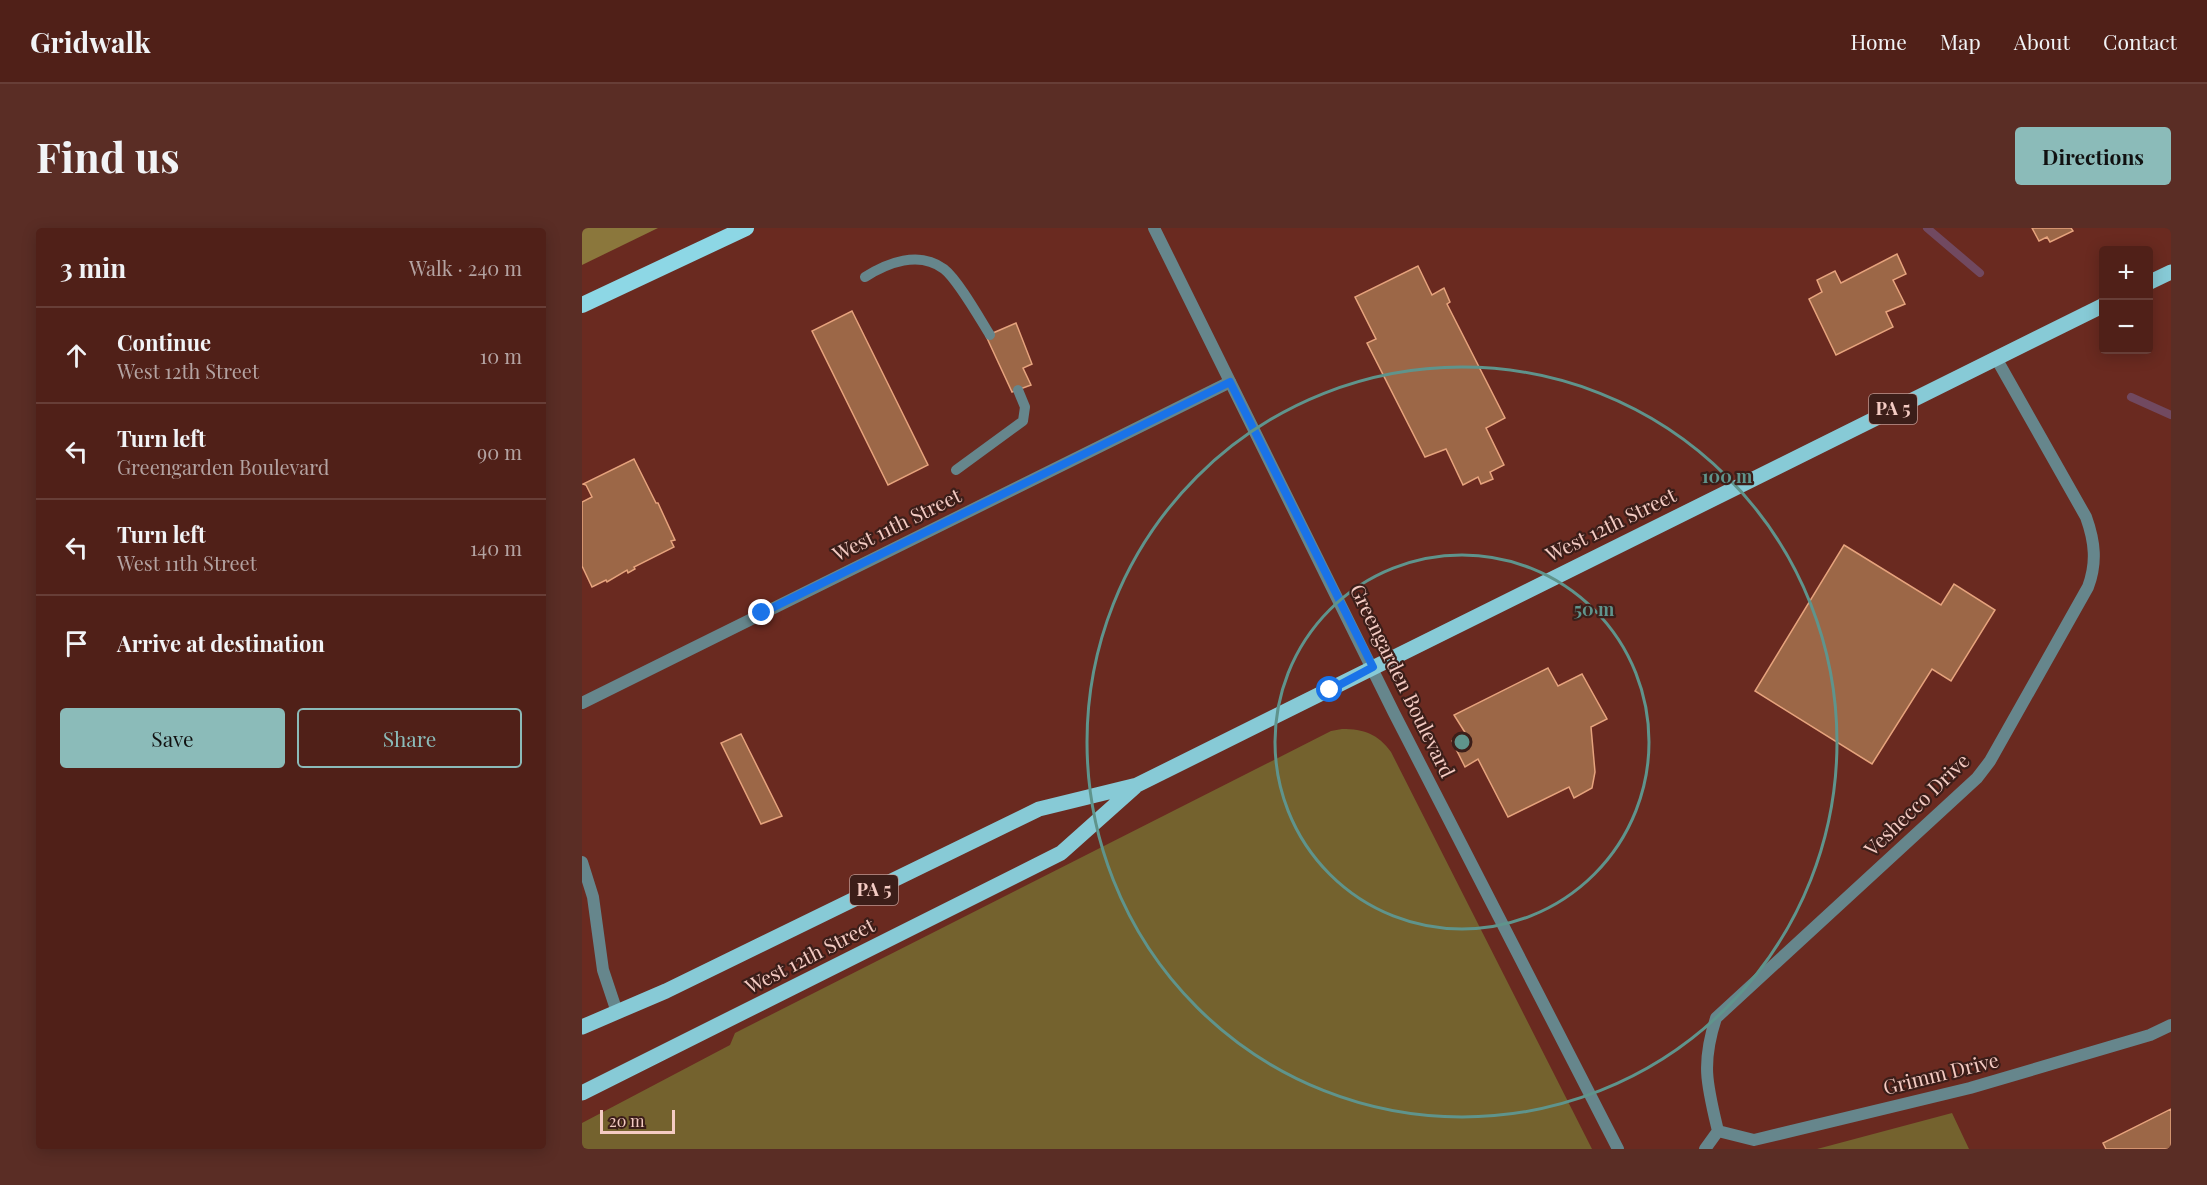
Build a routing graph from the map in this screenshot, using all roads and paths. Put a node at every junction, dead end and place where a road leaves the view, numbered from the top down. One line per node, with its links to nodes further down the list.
1 (746, 228): 6 (highway)
2 (1154, 228): 10 (street, Greengarden Boulevard)
3 (2171, 272): 5 (main road)
4 (865, 277): 8 (lane)
5 (2153, 281)
6 (582, 305)
7 (2099, 307): 9 (main road, West 12th Street / PA 5)
8 (990, 335)
9 (1996, 358): 13 (main road, West 12th Street / PA 5); 21 (street, Veshecco Drive)
10 (1230, 382): 13 (street, Greengarden Boulevard); 14 (street, West 11th Street)
11 (1018, 390): 12 (lane)
12 (956, 470)
13 (1373, 667): 15 (main road, West 12th Street / PA 5); 22 (street, Greengarden Boulevard)
14 (582, 703)
15 (1137, 785): 17 (main road, West 12th Street / PA 5); 20 (main road, West 12th Street / PA 5)
16 (582, 862): 17 (street)
17 (618, 1012): 19 (main road, West 12th Street / PA 5)
18 (2171, 1025): 21 (street, Grimm Drive)
19 (582, 1026)
20 (582, 1093)
21 (1718, 1131): 23 (street)
22 (1617, 1149)
23 (1705, 1149)

